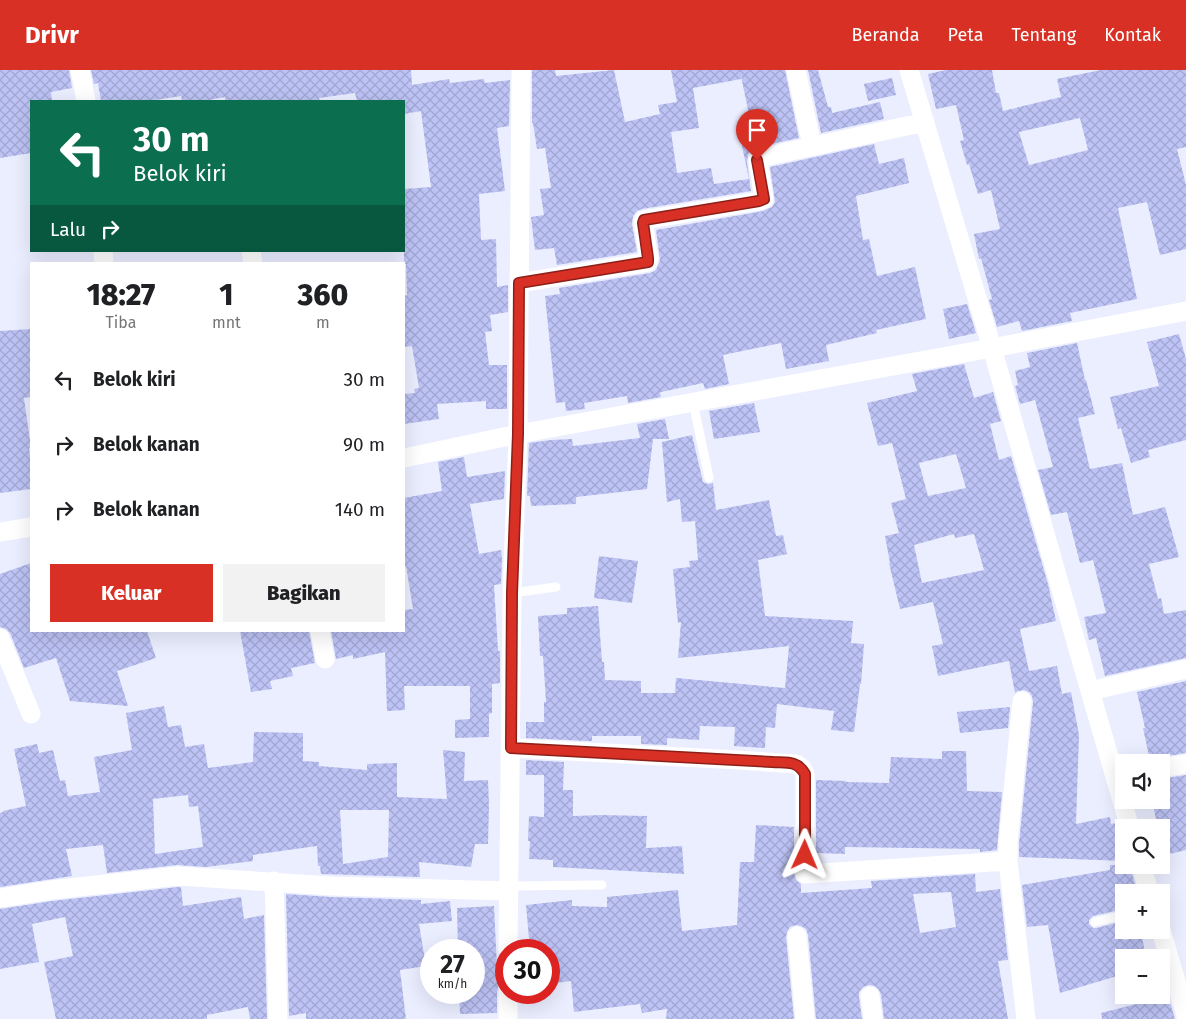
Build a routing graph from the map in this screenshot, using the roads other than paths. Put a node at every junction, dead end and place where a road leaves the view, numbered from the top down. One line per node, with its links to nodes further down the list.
1 (80, 70): 5 (street)
2 (521, 70): 8 (street)
3 (796, 70): 7 (street)
4 (909, 70): 6 (street)
5 (86, 100)
6 (925, 122): 7 (street); 10 (street)
7 (812, 146): 8 (street)
8 (519, 283): 12 (street)
9 (1186, 311): 10 (street)
10 (992, 348): 11 (street); 23 (street)
11 (693, 402): 12 (street); 14 (lane)
12 (518, 434): 13 (street); 18 (street)
13 (405, 458)
14 (709, 478)
15 (30, 527): 16 (street)
16 (0, 532)
17 (556, 587): 18 (lane)
18 (512, 593): 26 (street)
19 (320, 632): 21 (street)
20 (0, 638): 25 (street)
21 (325, 659)
22 (1186, 669): 23 (street)
23 (1090, 691): 27 (street)
24 (1022, 701): 30 (street)
25 (31, 714)
26 (511, 748): 30 (street); 33 (street)
27 (1115, 764)
28 (1186, 764): 29 (street)
29 (1170, 767)
30 (1008, 860): 47 (street)
31 (274, 881): 33 (street); 34 (street); 43 (street)
32 (602, 885): 33 (lane)
33 (509, 888): 38 (street)
34 (0, 898)
35 (1115, 918): 36 (lane)
36 (1095, 922)
37 (796, 936): 45 (street)
38 (508, 939)
39 (1163, 939): 42 (street)
40 (870, 996): 46 (street)
41 (508, 1004): 44 (street)
42 (1186, 1016)
43 (278, 1019)
44 (508, 1019)
45 (805, 1019)
46 (873, 1019)
47 (1026, 1019)

